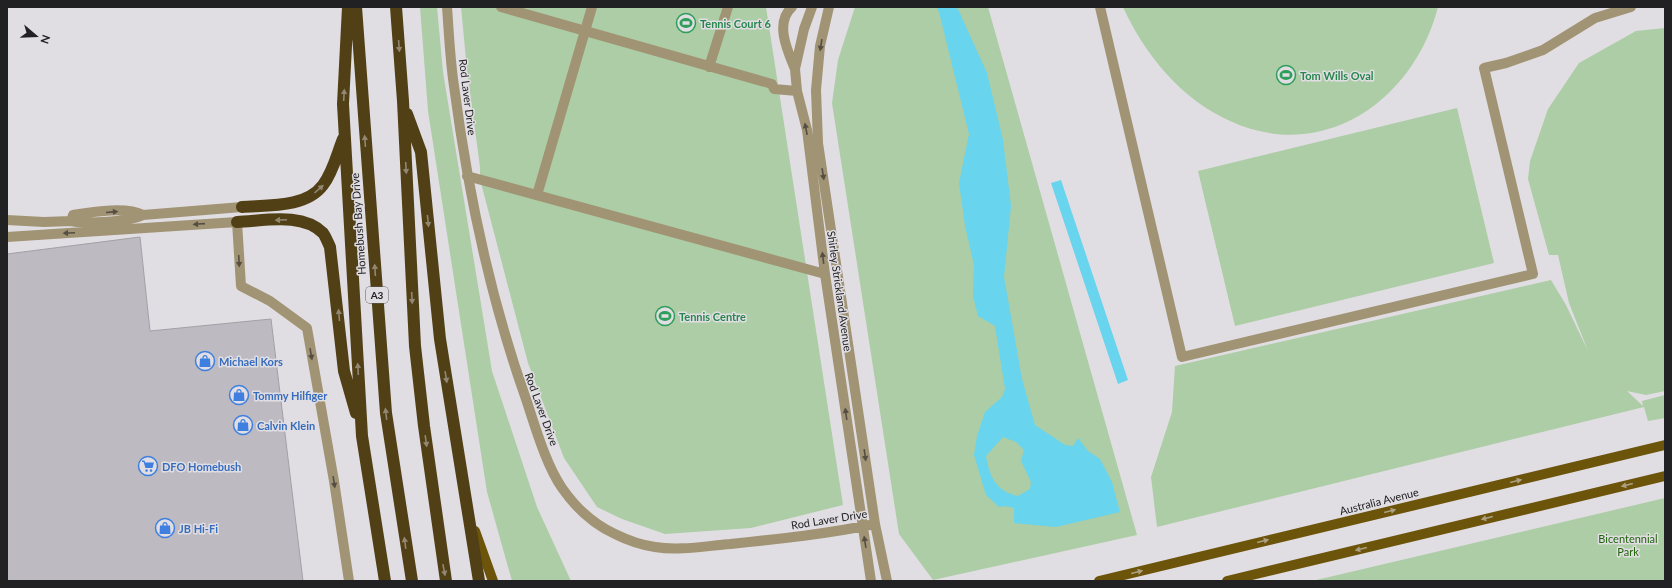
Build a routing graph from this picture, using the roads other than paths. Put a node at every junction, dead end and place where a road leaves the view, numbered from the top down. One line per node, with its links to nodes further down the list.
1 (348, 7): 18 (highway, one-way to 1)
2 (356, 7): 34 (highway, Homebush Bay Drive / A3, one-way to 2)
3 (396, 7): 17 (highway, one-way to 17)
4 (447, 7): 19 (street, Rod Laver Drive)
5 (501, 7): 13 (street)
6 (592, 7): 13 (street)
7 (728, 7): 14 (street)
8 (812, 7): 15 (street, Shirley Strickland Avenue)
9 (1100, 7): 10 (street)
10 (1631, 7)
11 (789, 8): 15 (street)
12 (825, 8): 30 (street, Shirley Strickland Avenue, one-way to 30)
13 (585, 31): 14 (street); 20 (street)
14 (709, 67): 16 (street)
15 (796, 70): 16 (street, Shirley Strickland Avenue)
16 (797, 91): 25 (street, Shirley Strickland Avenue, one-way to 16)
17 (403, 101): 29 (highway, one-way to 29); 35 (highway, one-way to 35)
18 (344, 134): 21 (highway, one-way to 18); 26 (highway, one-way to 18)
19 (467, 176): 20 (street); 31 (street, Rod Laver Drive)
20 (538, 195): 25 (street)
21 (242, 207): 22 (street, one-way to 21)
22 (7, 220)
23 (238, 222): 24 (street, one-way to 24); 26 (highway, one-way to 23); 32 (street, one-way to 32)
24 (7, 237)
25 (825, 274): 31 (street, Shirley Strickland Avenue, one-way to 25)
26 (362, 436): 33 (highway)
27 (1665, 445): 40 (main road, Australia Avenue, one-way to 27)
28 (1665, 476): 41 (main road, one-way to 41)
29 (466, 509): 36 (highway); 37 (main road)
30 (875, 524): 31 (street, Rod Laver Drive); 39 (street, Shirley Strickland Avenue)
31 (863, 526): 38 (street, Shirley Strickland Avenue, one-way to 31)
32 (349, 581)
33 (385, 581)
34 (412, 581)
35 (446, 581)
36 (479, 581)
37 (493, 581)
38 (872, 581)
39 (887, 581)
40 (1099, 581)
41 (1227, 581)

